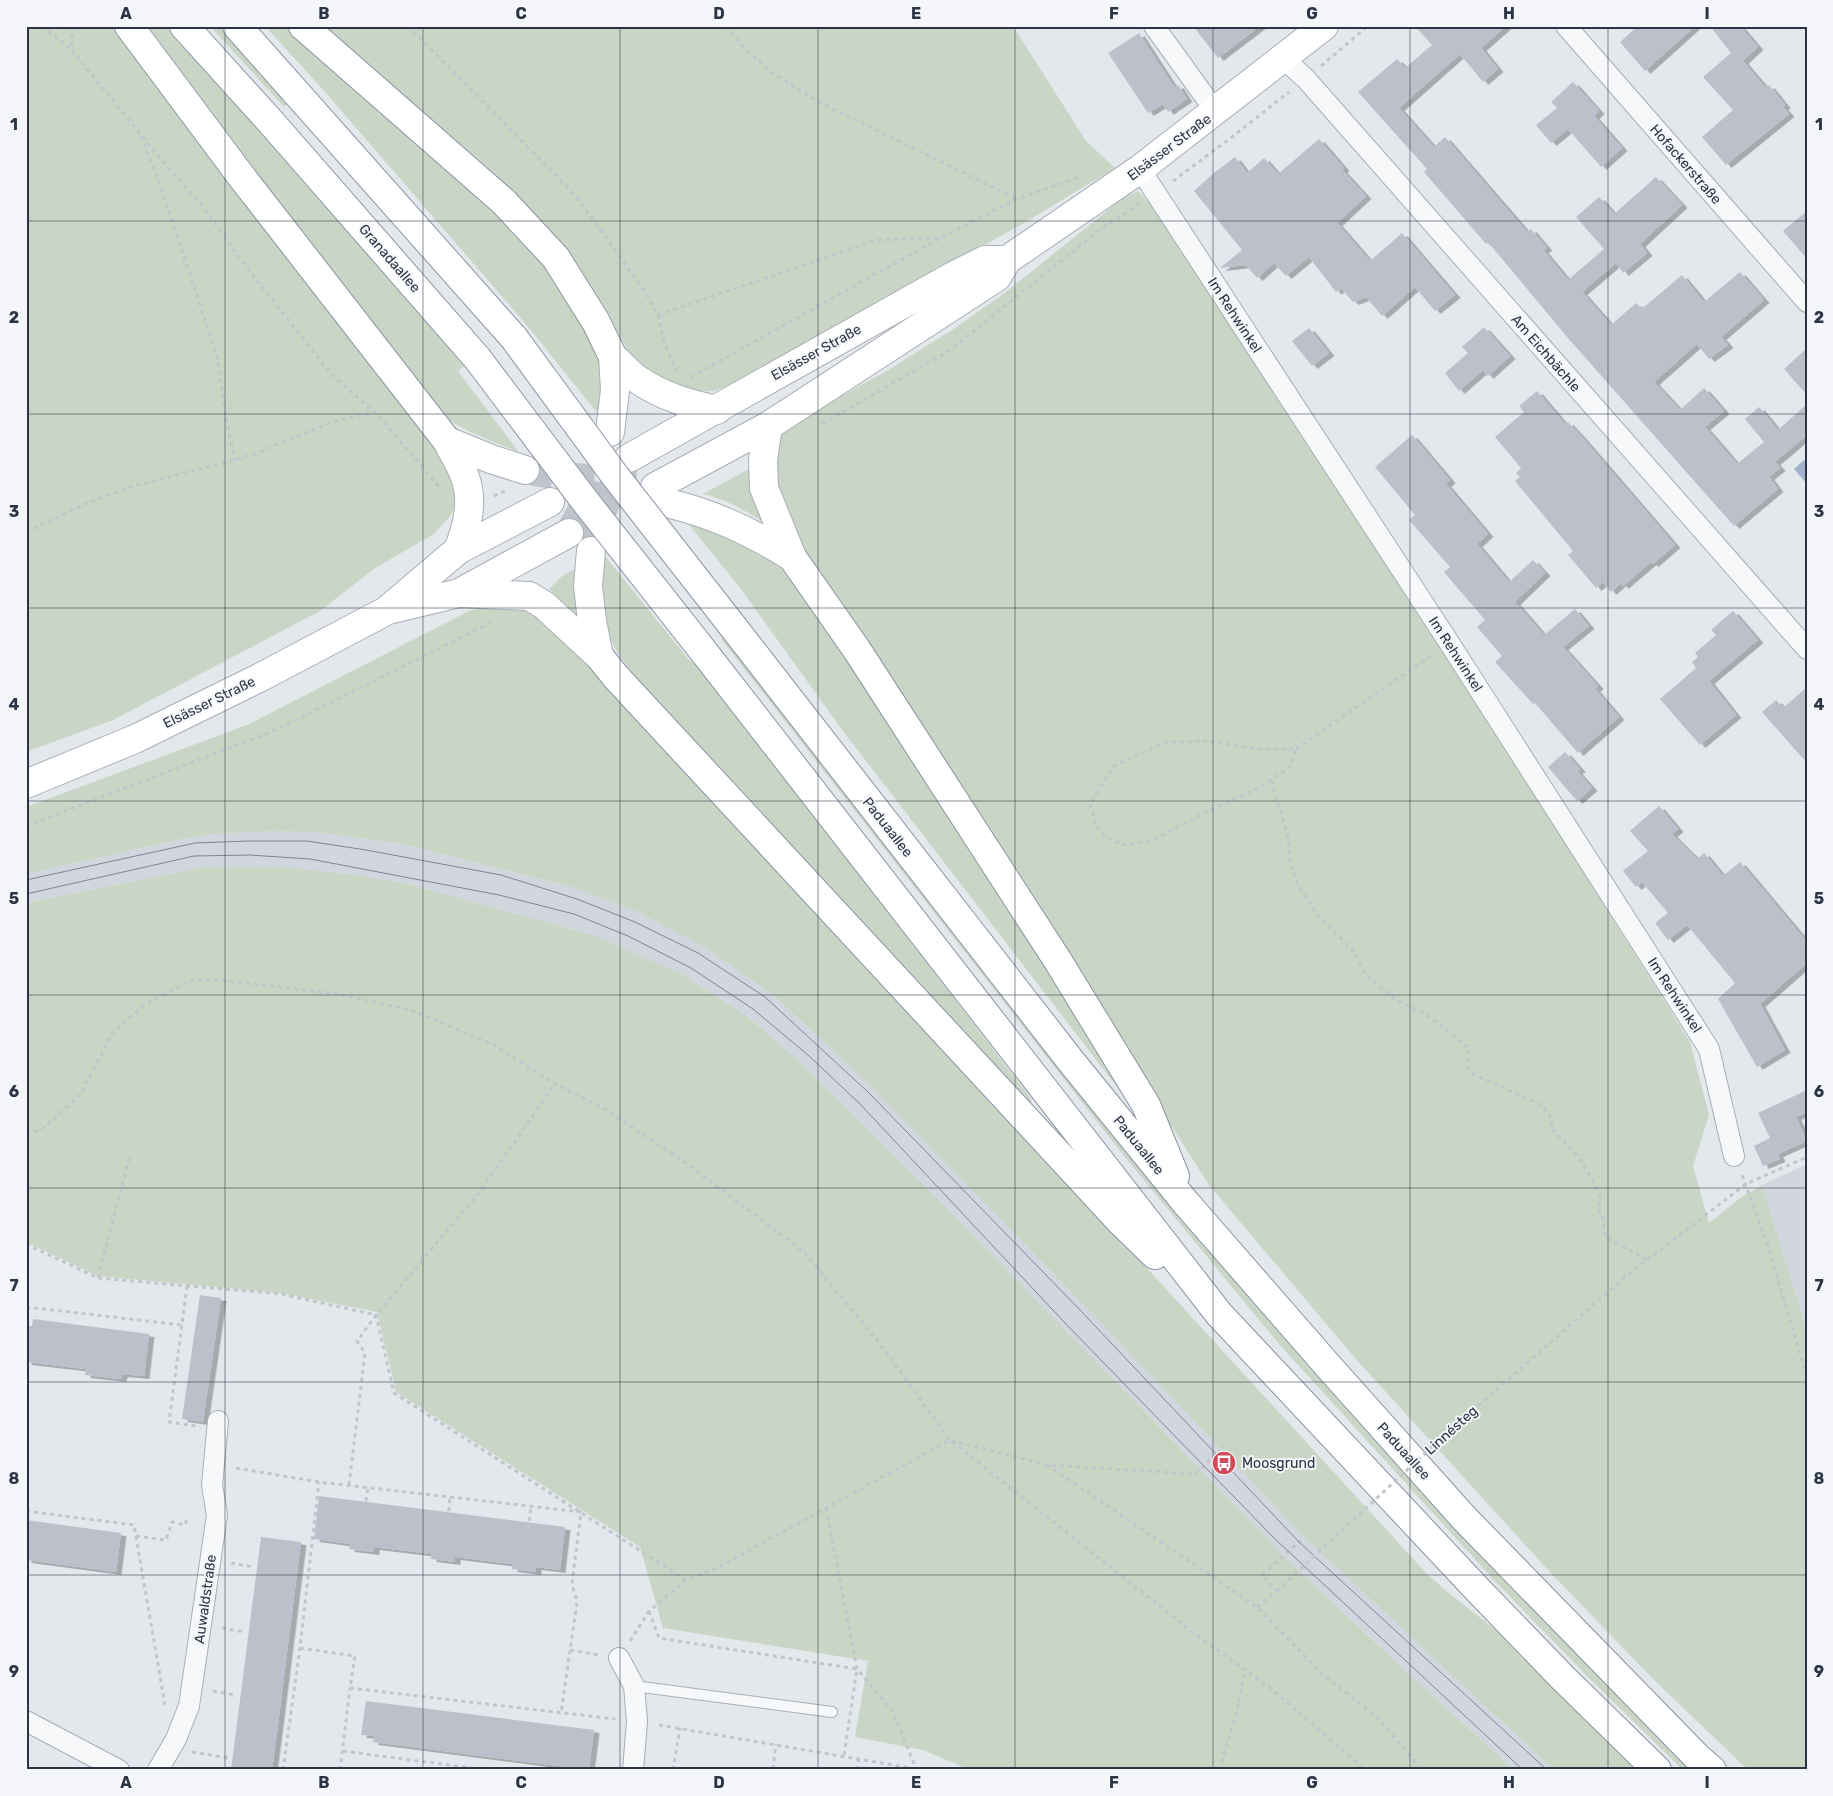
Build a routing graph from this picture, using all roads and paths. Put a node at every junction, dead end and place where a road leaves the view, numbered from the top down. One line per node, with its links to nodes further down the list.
1 (42, 26): 13 (path)
2 (73, 26): 13 (path)
3 (129, 26): 34 (main road)
4 (184, 26): 67 (main road, Granadaallee, bridge)
5 (237, 26): 36 (main road, bridge)
6 (303, 26): 26 (main road)
7 (408, 26): 25 (path)
8 (726, 26): 21 (path)
9 (1154, 26): 16 (street)
10 (1324, 26): 14 (main road, Elsässer Straße)
11 (1368, 26): 15 (path)
12 (1566, 26): 24 (street, Hofackerstraße)
13 (72, 49): 17 (path)
14 (1284, 59): 15 (street, Am Eichbächle); 16 (main road, Elsässer Straße)
15 (1306, 79): 20 (path); 49 (street, Am Eichbächle)
16 (1216, 112): 18 (main road, Elsässer Straße)
17 (139, 131): 30 (path); 35 (path)
18 (1140, 169): 20 (street, Im Rehwinkel); 23 (main road, Elsässer Straße)
19 (1062, 182): 21 (path)
20 (1156, 193): 32 (path); 48 (street, Im Rehwinkel)
21 (1017, 199): 22 (path)
22 (940, 238): 25 (path); 28 (path)
23 (1008, 260): 29 (main road, Elsässer Straße); 31 (main road, Elsässer Straße)
24 (1807, 302)
25 (658, 314): 27 (path)
26 (613, 357): 29 (main road); 33 (main road)
27 (677, 374)
28 (689, 378)
29 (717, 410): 36 (main road, Elsässer Straße)
30 (375, 412): 35 (path); 39 (path)
31 (768, 426): 44 (main road); 44 (main road, Elsässer Straße)
32 (818, 426)
33 (610, 432)
34 (448, 441): 37 (main road); 39 (main road)
35 (235, 460): 40 (path)
36 (622, 468): 61 (main road, Paduaallee, bridge)
37 (519, 478): 39 (path)
38 (550, 502): 42 (main road, Elsässer Straße)
39 (470, 510): 42 (main road)
40 (26, 532)
41 (569, 533): 45 (main road, Elsässer Straße)
42 (458, 550): 47 (main road, Elsässer Straße)
43 (591, 551): 50 (main road)
44 (792, 557): 61 (main road)
45 (458, 593): 46 (main road); 47 (main road, Elsässer Straße)
46 (529, 596): 50 (main road); 54 (path)
47 (386, 611): 53 (main road, Elsässer Straße)
48 (1450, 644): 51 (path); 57 (street, Im Rehwinkel)
49 (1807, 649)
50 (599, 656): 67 (main road)
51 (1296, 749): 52 (path); 52 (path)
52 (1271, 780): 63 (path)
53 (26, 784)
54 (26, 826)
55 (555, 1084): 56 (path); 68 (path); 72 (path)
56 (26, 1133)
57 (1734, 1156): 60 (path)
58 (1807, 1157): 60 (path, Linnésteg)
59 (128, 1158): 64 (path)
60 (1746, 1184): 63 (path, Linnésteg); 70 (path)
61 (1186, 1203): 133 (main road, Paduaallee)
62 (26, 1244): 64 (path)
63 (1648, 1260): 93 (path, Linnésteg, bridge)
64 (98, 1278): 65 (path)
65 (187, 1286): 68 (path); 69 (path)
66 (26, 1307): 69 (path)
67 (1219, 1314): 132 (main road)
68 (376, 1315): 77 (path); 84 (path)
69 (182, 1325): 71 (path)
70 (1807, 1377)
71 (218, 1425): 113 (street, Auwaldstraße)
72 (950, 1440): 74 (path); 82 (path); 102 (path)
73 (1221, 1453): 74 (path)
74 (1047, 1465): 94 (path)
75 (274, 1476): 76 (path)
76 (319, 1482): 77 (path); 98 (path)
77 (349, 1485): 78 (path)
78 (368, 1487): 79 (path); 81 (path)
79 (450, 1496): 80 (path); 86 (path)
80 (531, 1506): 84 (path); 87 (path)
81 (365, 1508)
82 (826, 1508): 92 (path); 101 (path)
83 (26, 1511): 88 (path)
84 (581, 1512): 92 (path); 99 (path)
85 (187, 1518): 88 (path)
86 (448, 1519)
87 (528, 1529)
88 (136, 1536): 113 (path)
89 (1301, 1540): 93 (path)
90 (231, 1563): 91 (path)
91 (253, 1567)
92 (686, 1580): 95 (path)
93 (1276, 1591): 94 (path, Linnésteg)
94 (1257, 1608): 131 (path)
95 (649, 1611): 100 (path); 101 (path)
96 (222, 1628): 97 (path)
97 (244, 1632)
98 (300, 1648): 104 (path); 122 (path)
99 (570, 1650): 100 (path); 108 (path)
100 (619, 1658): 103 (street)
101 (857, 1669): 115 (path); 119 (path)
102 (1245, 1670): 129 (path); 130 (path)
103 (634, 1686): 107 (lane); 110 (street)
104 (350, 1688): 108 (path); 114 (path)
105 (213, 1691): 106 (path)
106 (236, 1695)
107 (832, 1712)
108 (561, 1713): 110 (path)
109 (26, 1721): 120 (street)
110 (637, 1721): 111 (path); 125 (street)
111 (680, 1728): 112 (path); 126 (path)
112 (776, 1744): 115 (path); 118 (path)
113 (184, 1745): 116 (path); 121 (street, Auwaldstraße)
114 (343, 1751): 123 (path); 124 (path)
115 (844, 1756): 117 (path)
116 (228, 1758)
117 (859, 1758): 119 (path); 127 (path)
118 (773, 1769)
119 (916, 1769): 128 (path)
120 (119, 1770)
121 (158, 1770)
122 (283, 1770)
123 (340, 1770)
124 (487, 1770)
125 (633, 1770)
126 (673, 1770)
127 (857, 1770)
128 (922, 1770)
129 (1219, 1770)
130 (1366, 1770)
131 (1422, 1770)
132 (1657, 1770)
133 (1712, 1770)

